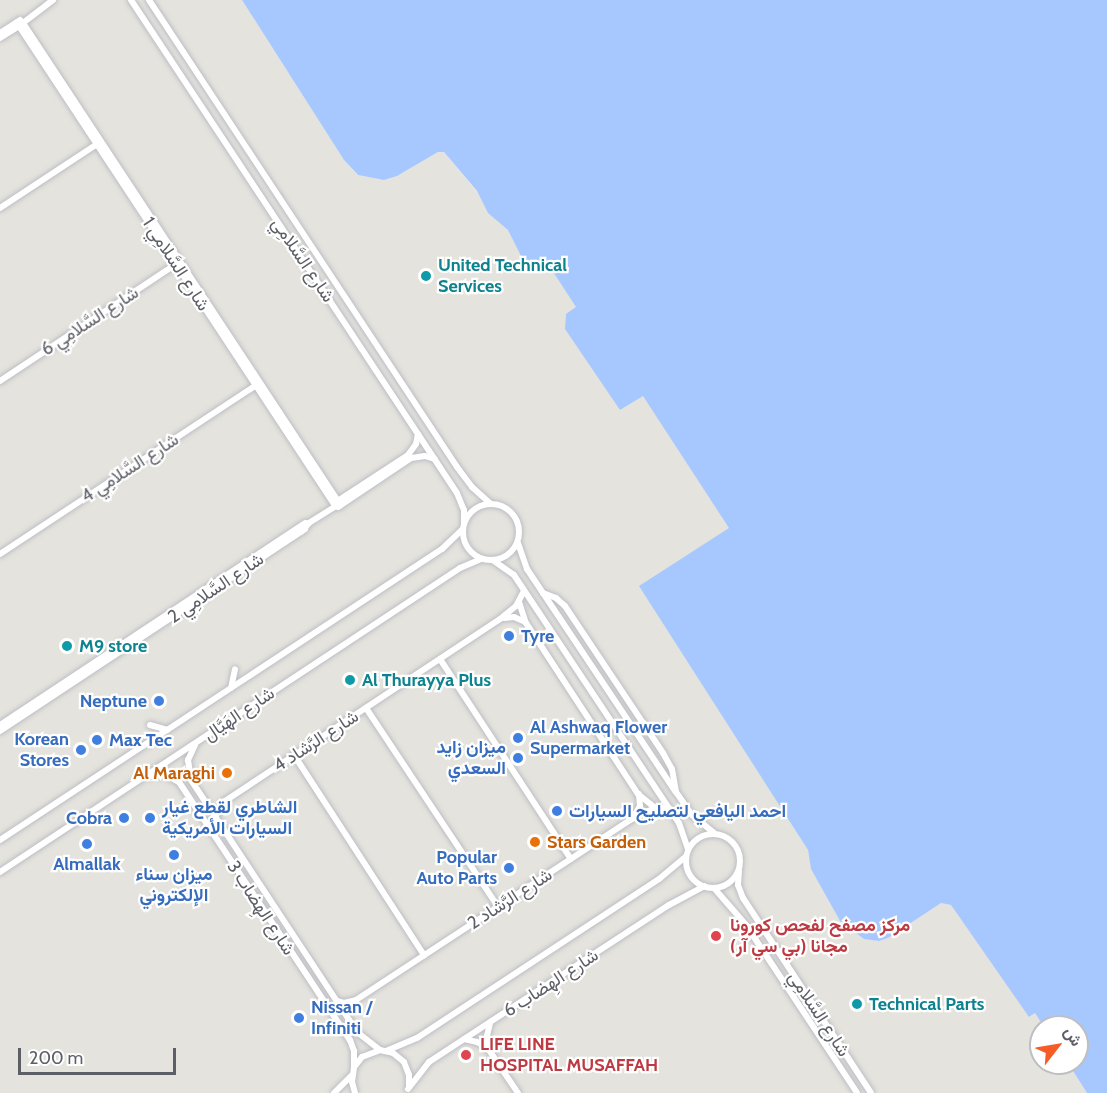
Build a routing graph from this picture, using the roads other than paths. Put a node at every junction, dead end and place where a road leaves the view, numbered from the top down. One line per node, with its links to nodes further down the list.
1 (52, 0): 5 (street)
2 (58, 0): 5 (street)
3 (131, 0): 13 (street, شارع السَّلامِي)
4 (149, 0): 16 (street, شارع السَّلامِي)
5 (20, 23): 6 (street); 7 (street); 8 (street, شارع السَّلامِي 1)
6 (0, 33)
7 (0, 38)
8 (98, 143): 9 (street); 10 (street, شارع السَّلامِي 1)
9 (0, 208)
10 (178, 263): 11 (street, شارع السَّلامِي 6); 12 (street, شارع السَّلامِي 1)
11 (0, 381)
12 (258, 384): 15 (street, شارع السَّلامِي 1); 19 (street, شارع السَّلامِي 4)
13 (418, 434): 14 (street, شارع السَّلامِي); 15 (street, شارع السَّلامِي 2)
14 (435, 459): 15 (street, شارع السَّلامِي 2); 17 (street, شارع السَّلامِي)
15 (337, 504): 31 (street, شارع السَّلامِي 2); 34 (street, شارع السَّلامِي 2)
16 (491, 504): 17 (street); 18 (street)
17 (464, 526): 20 (street); 29 (street, شارع الهَيَّال)
18 (518, 543): 21 (street); 23 (street)
19 (0, 554)
20 (481, 559): 21 (street); 35 (street, شارع الهَيَّال)
21 (494, 561): 22 (street)
22 (524, 591): 24 (street, شارع الرَّشاد 4); 45 (street)
23 (543, 593): 39 (street); 39 (street)
24 (518, 602): 25 (street, شارع الرَّشاد 4); 26 (street)
25 (500, 619): 26 (street); 27 (street, شارع الرَّشاد 4)
26 (526, 623): 40 (street)
27 (440, 659): 30 (street, شارع الرَّشاد 4); 51 (street)
28 (235, 669): 29 (street)
29 (231, 688): 33 (street, شارع الهَيَّال)
30 (366, 708): 36 (street, شارع الرَّشاد 4); 56 (street)
31 (0, 725)
32 (150, 725): 33 (street)
33 (167, 730): 49 (street, شارع الهَيَّال)
34 (0, 731)
35 (197, 742): 37 (street, شارع الهَيَّال); 38 (street, شارع الهِضاب 3)
36 (294, 755): 43 (street, شارع الرَّشاد 4); 57 (street)
37 (145, 777): 41 (street, شارع الهِضاب 3); 53 (street, شارع الهَيَّال)
38 (197, 789): 41 (street); 42 (street, شارع الهِضاب 3)
39 (676, 792): 48 (street)
40 (638, 794): 44 (street); 47 (street)
41 (188, 796): 65 (street, شارع الهِضاب 3)
42 (206, 803): 43 (street); 46 (street, شارع الهِضاب 3)
43 (222, 803): 46 (street)
44 (655, 808): 45 (street, شارع الرَّشاد 2); 47 (street, شارع الرَّشاد 2)
45 (669, 808): 50 (street)
46 (215, 818): 59 (street, شارع الهِضاب 3)
47 (630, 820): 51 (street, شارع الرَّشاد 2)
48 (714, 833): 50 (street); 52 (street)
49 (0, 840)
50 (687, 853): 54 (street); 64 (street, شارع الهِضاب 6)
51 (571, 859): 56 (street, شارع الرَّشاد 2)
52 (739, 871): 55 (street); 72 (street, شارع السَّلامِي)
53 (0, 872)
54 (704, 886): 55 (street); 61 (street, شارع الهِضاب 6)
55 (714, 888): 71 (street, شارع السَّلامِي)
56 (498, 907): 57 (street, شارع الرَّشاد 2)
57 (424, 955): 58 (street, شارع الرَّشاد 2)
58 (356, 1000): 59 (street); 60 (street)
59 (337, 1001): 60 (street, شارع الهِضاب 3)
60 (348, 1019): 64 (street, شارع الهِضاب 3)
61 (490, 1023): 62 (street, شارع الهِضاب 6); 63 (street)
62 (464, 1039): 63 (street); 67 (street, شارع الهِضاب 6)
63 (489, 1050): 70 (street)
64 (383, 1051): 65 (street, شارع الهِضاب 6); 67 (street, شارع الهِضاب 3)
65 (354, 1067): 66 (street)
66 (352, 1075): 68 (street); 69 (street)
67 (407, 1091)
68 (334, 1093)
69 (355, 1093)
70 (518, 1093)
71 (857, 1093)
72 (871, 1093)

